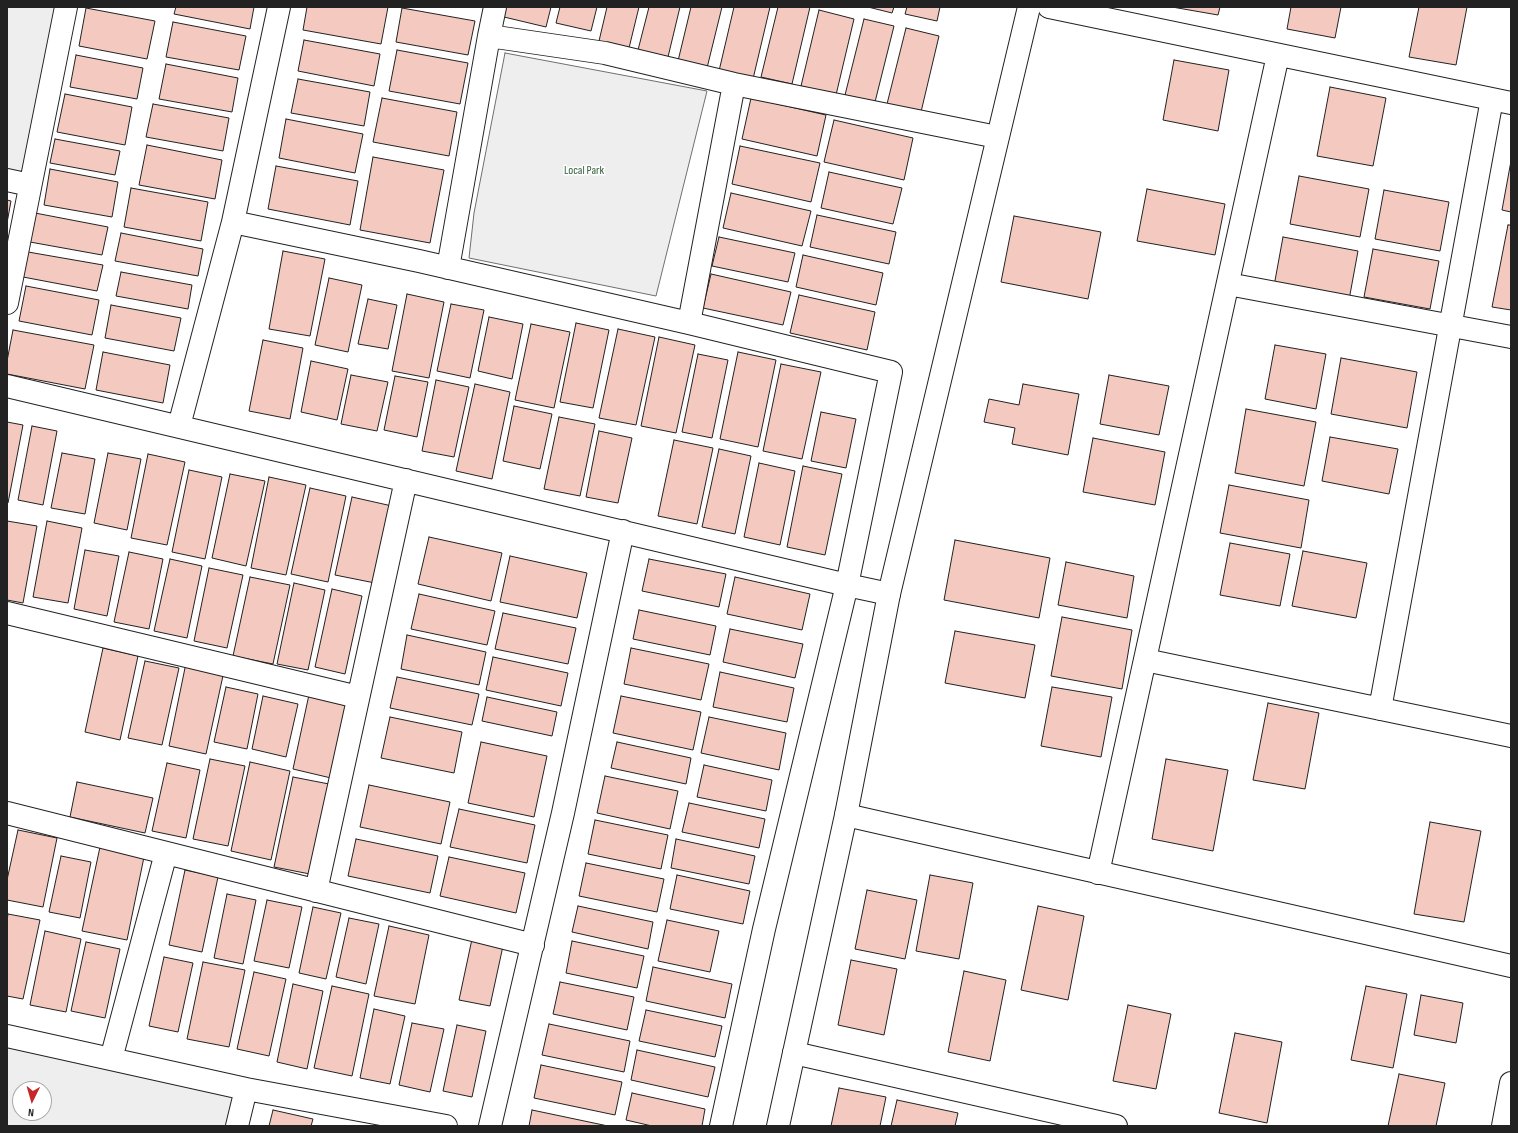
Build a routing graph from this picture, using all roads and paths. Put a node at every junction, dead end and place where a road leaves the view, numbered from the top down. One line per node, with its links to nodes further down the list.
1 (66, 7): 12 (street)
2 (279, 7): 13 (street)
3 (495, 7): 6 (street)
4 (1029, 7): 10 (street)
5 (1049, 7): 7 (street)
6 (489, 36): 8 (street); 14 (street)
7 (1278, 55): 9 (street); 15 (street)
8 (734, 84): 10 (street); 17 (street)
9 (1501, 101): 18 (street)
10 (997, 137): 25 (street)
11 (7, 180): 12 (street)
12 (30, 185): 16 (street)
13 (233, 222): 14 (street); 21 (street)
14 (448, 268): 17 (street)
15 (1228, 284): 18 (street); 27 (street)
16 (7, 303)
17 (688, 323): 24 (street)
18 (1450, 326): 19 (street); 29 (street)
19 (1511, 337)
20 (7, 386): 21 (street)
21 (179, 426): 22 (street)
22 (406, 480): 23 (street); 28 (street)
23 (623, 531): 24 (street); 36 (street)
24 (847, 585): 25 (street); 47 (street)
25 (889, 594): 32 (street)
26 (7, 613): 28 (street)
27 (1145, 660): 29 (street); 34 (street)
28 (358, 697): 35 (street)
29 (1380, 709): 30 (street)
30 (1511, 736)
31 (7, 813): 33 (street)
32 (846, 815): 34 (street); 39 (street)
33 (166, 853): 35 (street); 40 (street)
34 (1098, 873): 37 (street)
35 (316, 891): 36 (street)
36 (533, 945): 46 (street)
37 (1511, 966)
38 (7, 1036): 40 (street)
39 (794, 1053): 43 (street); 48 (street)
40 (111, 1059): 42 (street)
41 (1511, 1082): 50 (street)
42 (246, 1089): 44 (street); 45 (street)
43 (1049, 1118): 49 (street)
44 (238, 1126)
45 (446, 1126)
46 (490, 1126)
47 (721, 1126)
48 (778, 1126)
49 (1116, 1126)
50 (1502, 1126)

